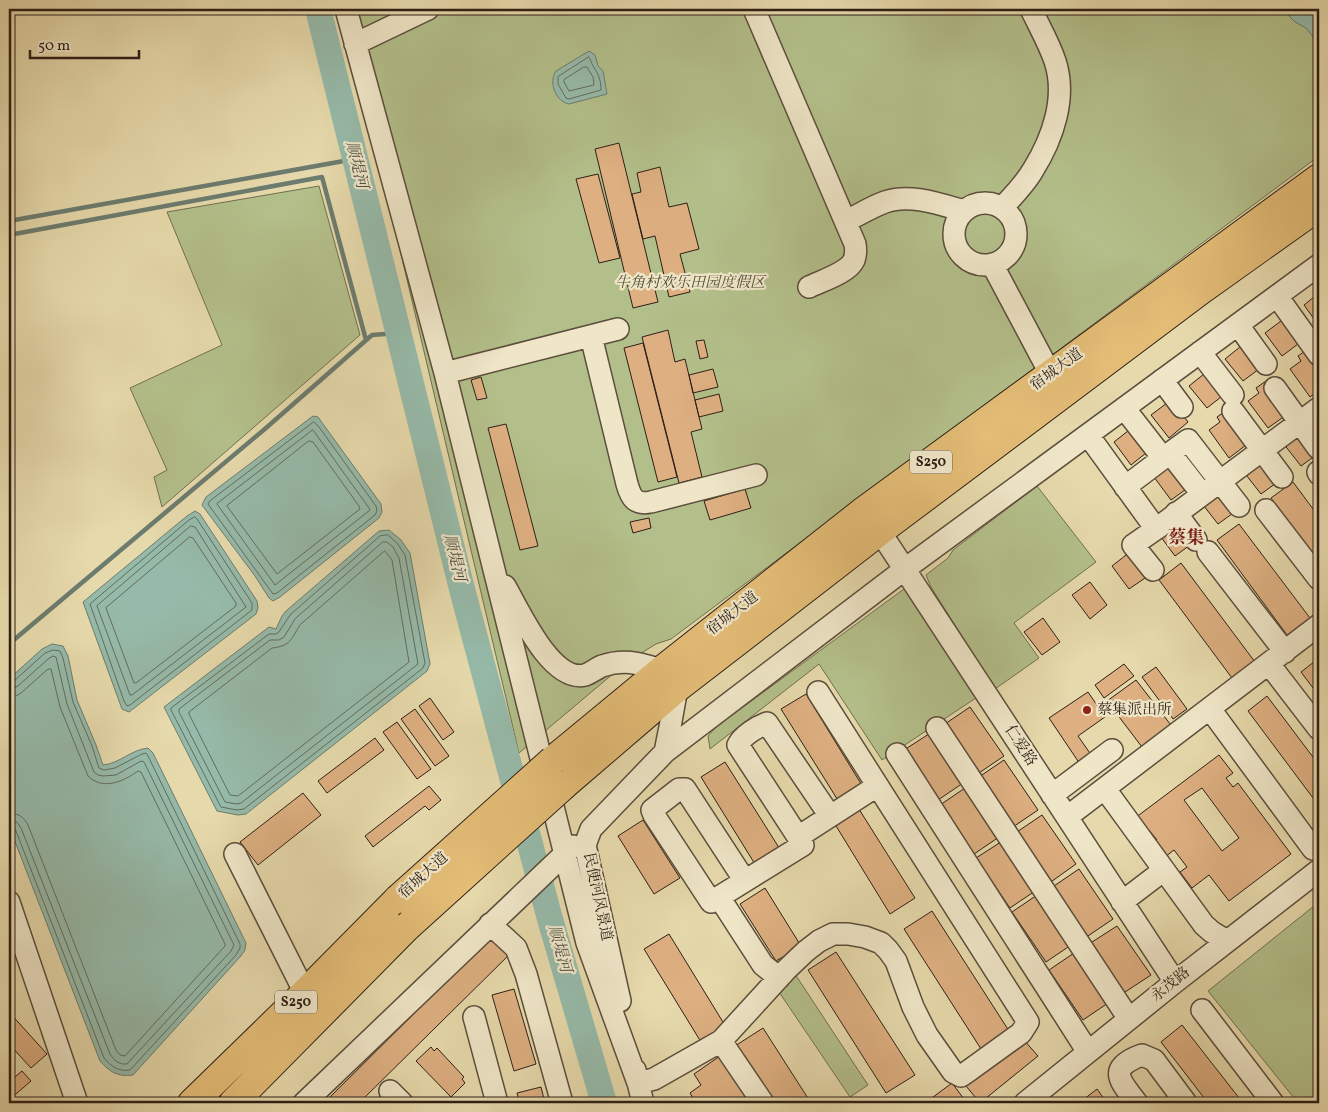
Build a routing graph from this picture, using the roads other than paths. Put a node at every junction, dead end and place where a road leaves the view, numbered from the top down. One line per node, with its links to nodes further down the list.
1 (346, 9): 5 (street)
2 (428, 9): 5 (street)
3 (754, 9): 10 (street)
4 (1031, 9): 8 (street)
5 (355, 44): 21 (street)
6 (1319, 178): 22 (main road, 宿城大道 / S250)
7 (1319, 206): 41 (main road, 宿城大道 / S250)
8 (1002, 208): 9 (street); 11 (street)
9 (964, 211): 10 (street); 11 (street)
10 (846, 221): 13 (street)
11 (992, 264): 22 (street)
12 (1319, 265): 14 (street)
13 (809, 287)
14 (1277, 296): 15 (street); 19 (street)
15 (1238, 324): 18 (street); 20 (street)
16 (618, 329): 17 (street)
17 (591, 336): 21 (street); 33 (street)
18 (1200, 352): 23 (street); 31 (street)
19 (1319, 355)
20 (1266, 364)
21 (445, 373): 43 (street)
22 (1051, 375): 41 (main road, 宿城大道 / S250)
23 (1162, 380): 25 (street); 26 (street)
24 (1275, 388): 28 (street)
25 (1182, 407)
26 (1124, 408): 29 (street); 32 (street)
27 (1319, 408): 28 (street)
28 (1300, 422): 30 (street); 31 (street)
29 (1088, 435): 36 (street); 44 (street)
30 (1318, 448)
31 (1262, 450): 34 (street); 35 (street)
32 (1167, 456): 35 (street); 36 (street); 37 (street)
33 (756, 475)
34 (1282, 477)
35 (1219, 481): 37 (street); 38 (street)
36 (1125, 487): 42 (street)
37 (1202, 494): 40 (street)
38 (1238, 506)
39 (1266, 510): 46 (street)
40 (1176, 513): 42 (street); 48 (street)
41 (873, 520): 44 (street, 仁爱路); 49 (main road, 宿城大道 / S250)
42 (1156, 529): 45 (street)
43 (492, 561): 49 (street); 66 (street)
44 (905, 569): 55 (street); 59 (street, 仁爱路)
45 (1153, 570)
46 (1319, 579)
47 (1319, 626): 48 (street)
48 (1277, 658): 51 (street); 53 (street)
49 (670, 679): 55 (street); 77 (main road, 宿城大道 / S250, bridge); 86 (main road, 宿城大道 / S250, bridge)
50 (818, 692): 57 (street)
51 (1210, 709): 58 (street); 64 (street)
52 (937, 728): 80 (street)
53 (1319, 729)
54 (1112, 750): 59 (street)
55 (664, 752): 62 (street)
56 (897, 754): 82 (street)
57 (877, 786): 60 (street); 75 (street)
58 (1104, 789): 61 (street); 67 (street)
59 (1052, 794): 61 (street, 仁爱路)
60 (830, 816): 63 (street); 63 (street)
61 (1067, 817): 72 (street, 仁爱路)
62 (591, 829): 66 (street); 83 (street, 民便河风景道)
63 (798, 837): 69 (street)
64 (1313, 849)
65 (235, 854): 77 (street)
66 (564, 854): 73 (street); 83 (street)
67 (1164, 870): 72 (street); 74 (street)
68 (1319, 870): 74 (street, 永茂路)
69 (745, 881): 70 (street); 70 (street)
70 (719, 897): 75 (street)
71 (9, 902): 84 (street)
72 (1122, 902): 76 (street, 仁爱路)
73 (495, 920): 87 (street); 89 (street)
74 (1227, 941): 76 (street, 永茂路)
75 (779, 978): 81 (street)
76 (1175, 982): 80 (street, 永茂路)
77 (305, 993): 85 (main road, 宿城大道 / S250)
78 (1202, 1010): 95 (street)
79 (474, 1017): 88 (street)
80 (1129, 1019): 82 (street, 永茂路)
81 (721, 1041): 83 (street); 91 (street)
82 (1088, 1052): 92 (street, 永茂路)
83 (638, 1083): 90 (street, 民便河风景道)
84 (77, 1103)
85 (192, 1103)
86 (233, 1103)
87 (304, 1103)
88 (497, 1103)
89 (562, 1103)
90 (644, 1103)
91 (762, 1103)
92 (1025, 1103)
93 (1137, 1103): 94 (street)
94 (1186, 1103)
95 (1273, 1103)

